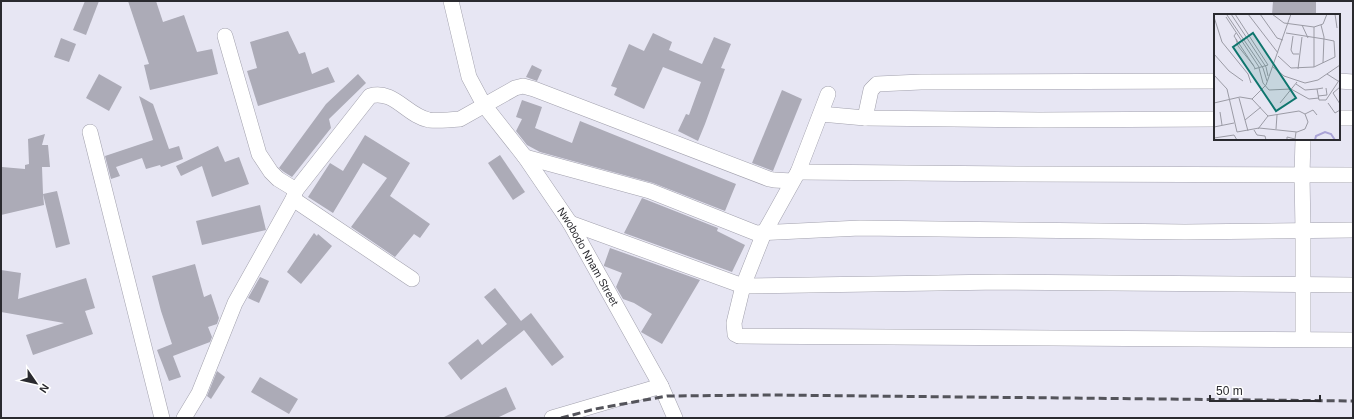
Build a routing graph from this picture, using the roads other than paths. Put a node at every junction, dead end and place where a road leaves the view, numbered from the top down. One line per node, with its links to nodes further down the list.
1 (451, 1): 7 (street, Nwobodo Nnam Street)
2 (225, 36): 19 (street)
3 (1214, 81): 9 (street)
4 (1340, 81): 5 (street)
5 (1353, 82)
6 (828, 94): 8 (street)
7 (484, 105): 15 (street, Nwobodo Nnam Street); 18 (street); 19 (street)
8 (821, 114): 9 (street); 18 (street)
9 (865, 118): 12 (street)
10 (1340, 118): 11 (street)
11 (1353, 118)
12 (1214, 119)
13 (90, 132): 31 (street)
14 (1303, 140): 16 (street)
15 (525, 157): 20 (street, Nwobodo Nnam Street); 23 (street)
16 (1302, 175): 17 (street); 18 (street); 21 (street)
17 (1353, 175)
18 (795, 176): 23 (street)
19 (295, 194): 24 (street); 32 (street)
20 (570, 223): 27 (street); 30 (street, Nwobodo Nnam Street)
21 (1303, 230): 22 (street); 23 (street); 25 (street)
22 (1353, 230)
23 (764, 233): 27 (street)
24 (412, 279)
25 (1302, 285): 26 (street); 27 (street); 28 (street)
26 (1353, 285)
27 (743, 286): 28 (street)
28 (1303, 340): 29 (street)
29 (1353, 340)
30 (662, 386): 33 (street); 34 (street, Nwobodo Nnam Street)
31 (162, 418)
32 (184, 418)
33 (552, 418)
34 (674, 418)

